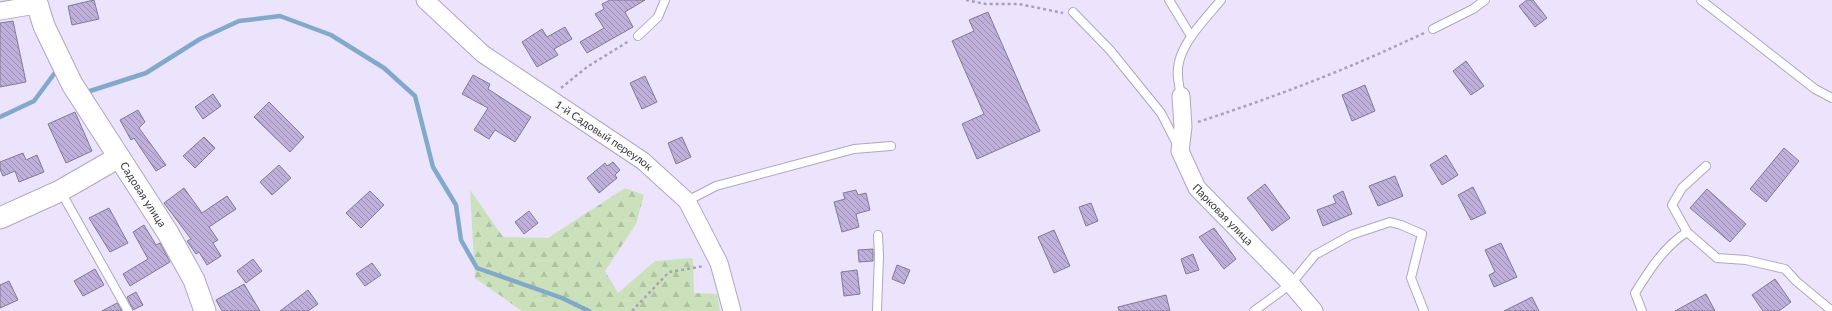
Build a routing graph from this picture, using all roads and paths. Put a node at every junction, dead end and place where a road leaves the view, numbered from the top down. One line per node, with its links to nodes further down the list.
1 (425, 0): 14 (street, 1-й Садовый переулок)
2 (665, 0): 11 (lane)
3 (1169, 0): 12 (lane)
4 (1221, 0): 12 (lane)
5 (1485, 0): 10 (lane)
6 (1701, 0): 15 (lane)
7 (36, 2): 8 (street); 19 (street, Садовая улица)
8 (0, 11)
9 (1073, 12): 18 (lane)
10 (1433, 29): 16 (path)
11 (638, 36): 14 (path)
12 (1191, 36): 13 (lane)
13 (1181, 96): 16 (street)
14 (550, 97): 22 (street, 1-й Садовый переулок)
15 (1832, 98)
16 (1183, 127): 18 (street)
17 (891, 146): 22 (lane)
18 (1180, 151): 27 (street, Парковая улица)
19 (119, 157): 21 (street); 30 (street, Садовая улица)
20 (1706, 166): 24 (lane)
21 (60, 191): 23 (street); 29 (lane)
22 (687, 201): 26 (street, 1-й Садовый переулок)
23 (0, 218)
24 (1687, 232): 28 (lane); 37 (lane)
25 (878, 235): 33 (lane)
26 (719, 263): 31 (path); 32 (street, 1-й Садовый переулок)
27 (1291, 284): 34 (lane); 35 (street, Парковая улица); 36 (lane)
28 (1832, 310)
29 (128, 311)
30 (205, 311)
31 (632, 311)
32 (732, 311)
33 (877, 311)
34 (1254, 311)
35 (1314, 311)
36 (1424, 311)
37 (1642, 311)

